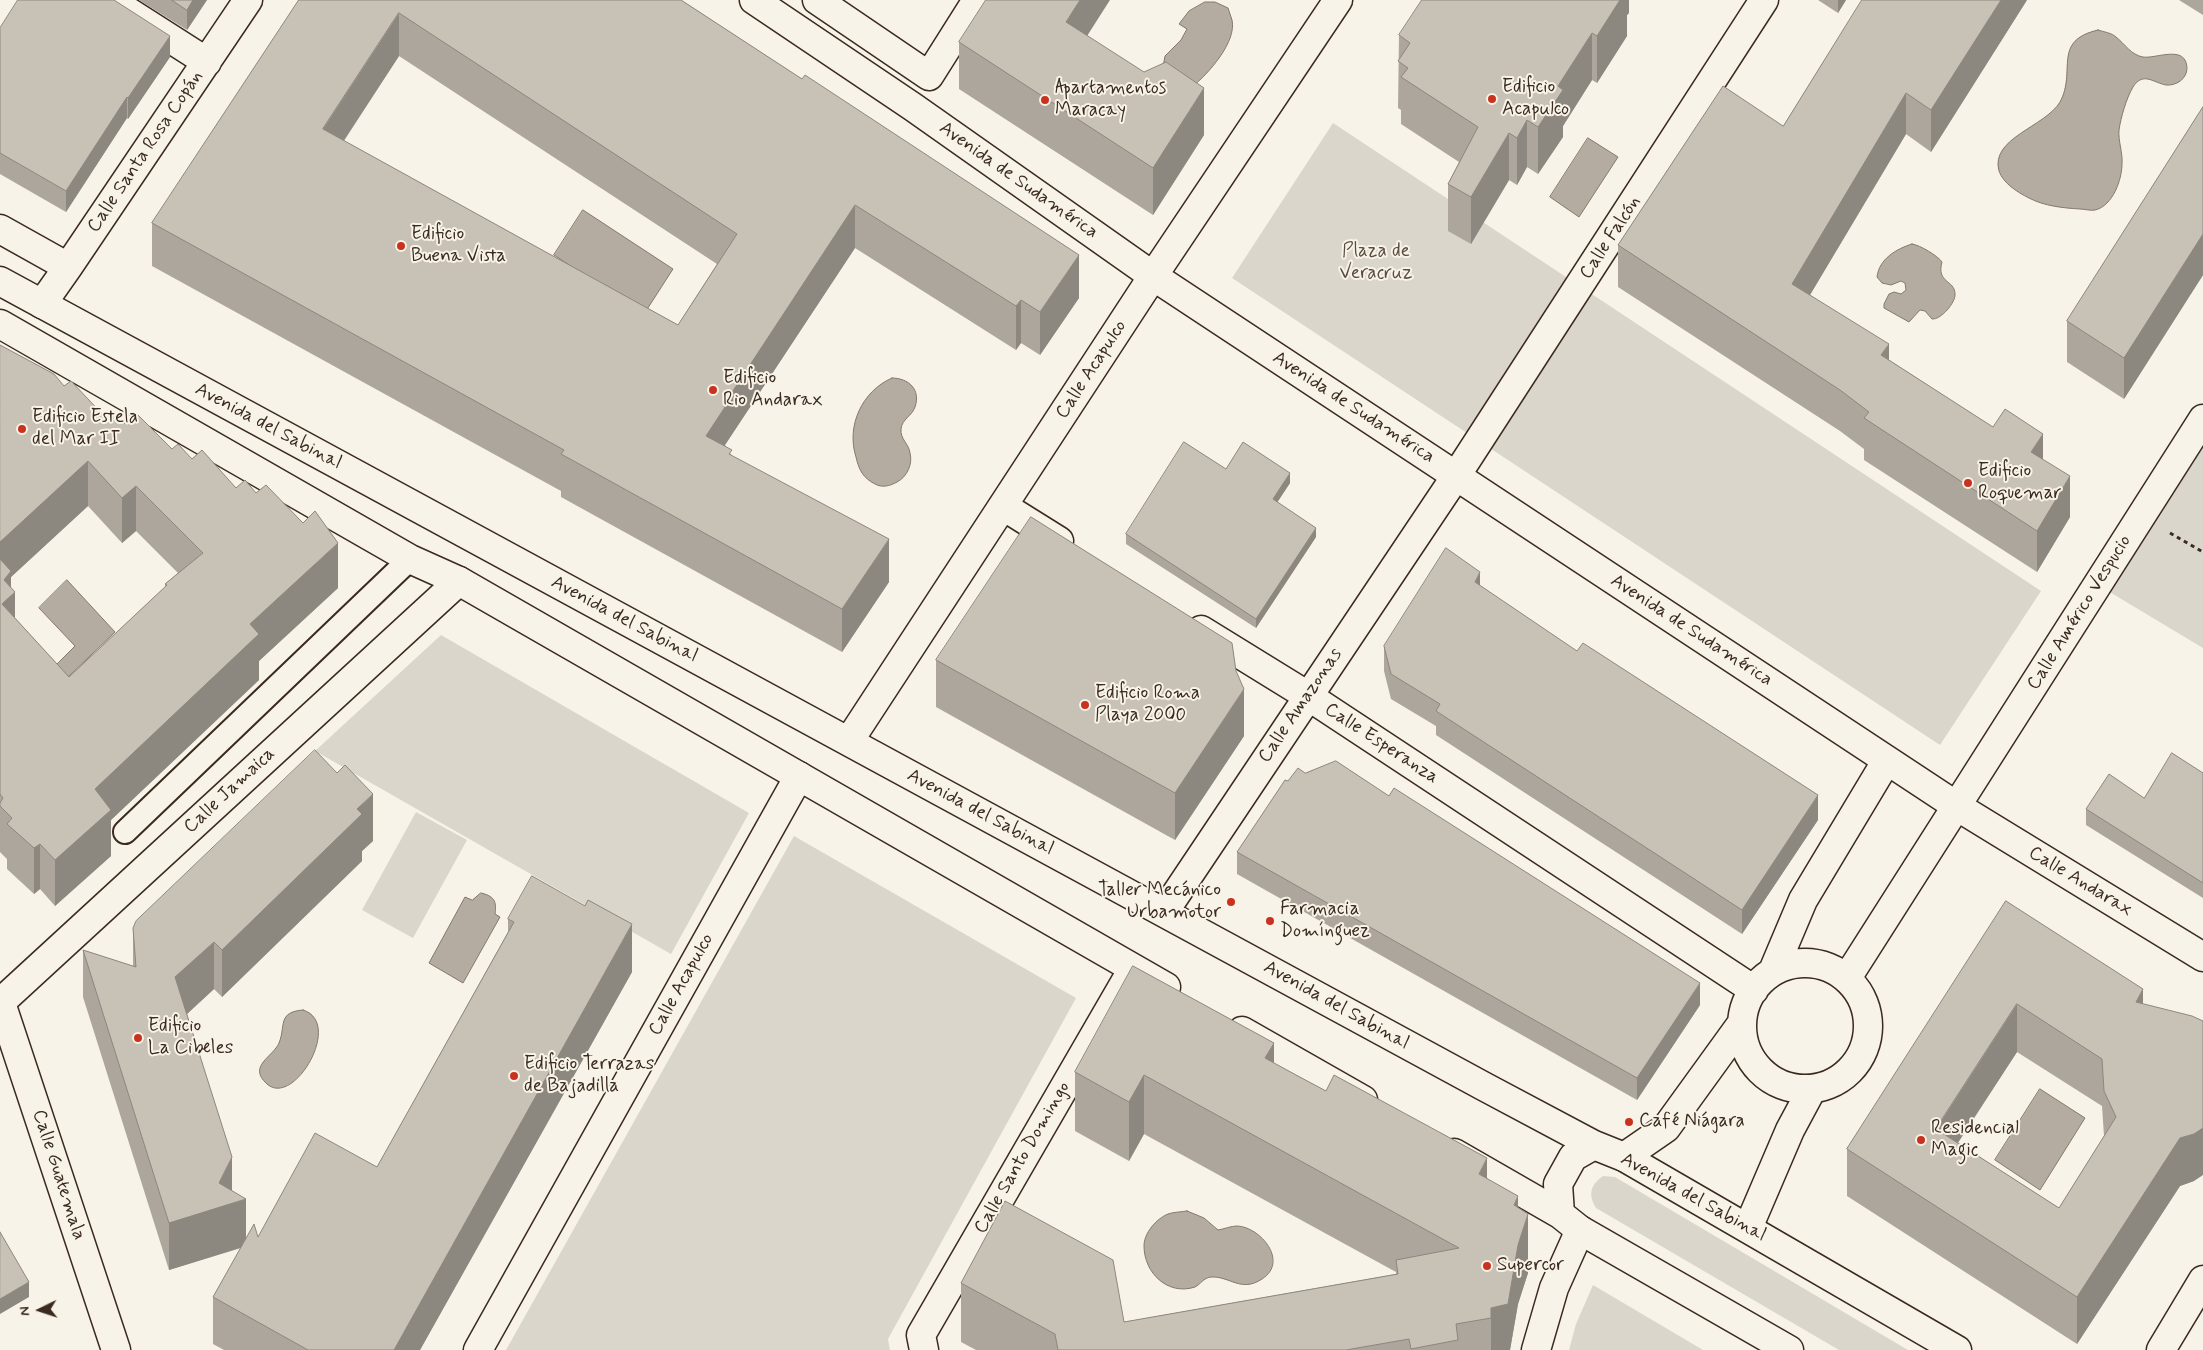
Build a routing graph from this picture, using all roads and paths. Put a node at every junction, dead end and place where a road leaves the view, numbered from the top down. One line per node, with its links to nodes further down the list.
1 (110, 0): 8 (street)
2 (248, 0): 8 (street, Calle Santa Rosa Copán)
3 (754, 0): 11 (street, Avenida de Sudamérica)
4 (817, 0): 5 (street)
5 (977, 0)
6 (1338, 0): 11 (street, Calle Acapulco)
7 (1764, 0): 16 (street, Calle Falcón)
8 (207, 62): 10 (street, Calle Santa Rosa Copán)
9 (0, 229): 10 (street)
10 (68, 267): 13 (street, Calle Santa Rosa Copán)
11 (1153, 276): 16 (street, Avenida de Sudamérica); 17 (street, Calle Acapulco)
12 (0, 281): 13 (street, Avenida del Sabinal)
13 (42, 304): 23 (street, Avenida del Sabinal)
14 (0, 324): 19 (street)
15 (2203, 419): 26 (street, Calle Américo Vespucio)
16 (1456, 476): 22 (street, Calle Amazonas); 24 (street, Avenida de Sudamérica)
17 (1003, 506): 18 (street); 23 (street, Calle Acapulco)
18 (1079, 554)
19 (410, 559): 20 (street); 27 (lane)
20 (459, 581): 25 (street); 35 (street, Calle Jamaica)
21 (1181, 617): 22 (street, Calle Esperanza)
22 (1308, 696): 28 (street, Calle Amazonas); 33 (street, Calle Esperanza)
23 (849, 741): 28 (street, Avenida del Sabinal)
24 (1887, 760): 26 (street, Avenida de Sudamérica); 31 (street)
25 (799, 776): 30 (street); 47 (street, Calle Acapulco)
26 (1958, 807): 29 (street, Calle Andarax); 32 (street, Calle Américo Vespucio)
27 (125, 832)
28 (1164, 912): 41 (street, Avenida del Sabinal)
29 (2203, 957)
30 (1133, 968): 34 (street); 48 (street, Calle Santo Domingo)
31 (1773, 971): 32 (street); 33 (street)
32 (1847, 978): 38 (street)
33 (1754, 990): 37 (street)
34 (1185, 998)
35 (0, 1001): 46 (street, Calle Guatemala)
36 (1219, 1018): 39 (street)
37 (1742, 1023): 38 (street); 42 (street)
38 (1812, 1089): 44 (street)
39 (1381, 1111)
40 (1432, 1140): 43 (street)
41 (1594, 1145): 42 (street, Avenida del Sabinal); 43 (street)
42 (1624, 1157): 44 (street, Avenida del Sabinal)
43 (1570, 1222): 49 (street); 50 (street)
44 (1748, 1228): 51 (street, Avenida del Sabinal)
45 (2203, 1280): 52 (street)
46 (116, 1350)
47 (478, 1350)
48 (924, 1350)
49 (1536, 1350)
50 (1790, 1350)
51 (1958, 1350)
52 (2161, 1350)

